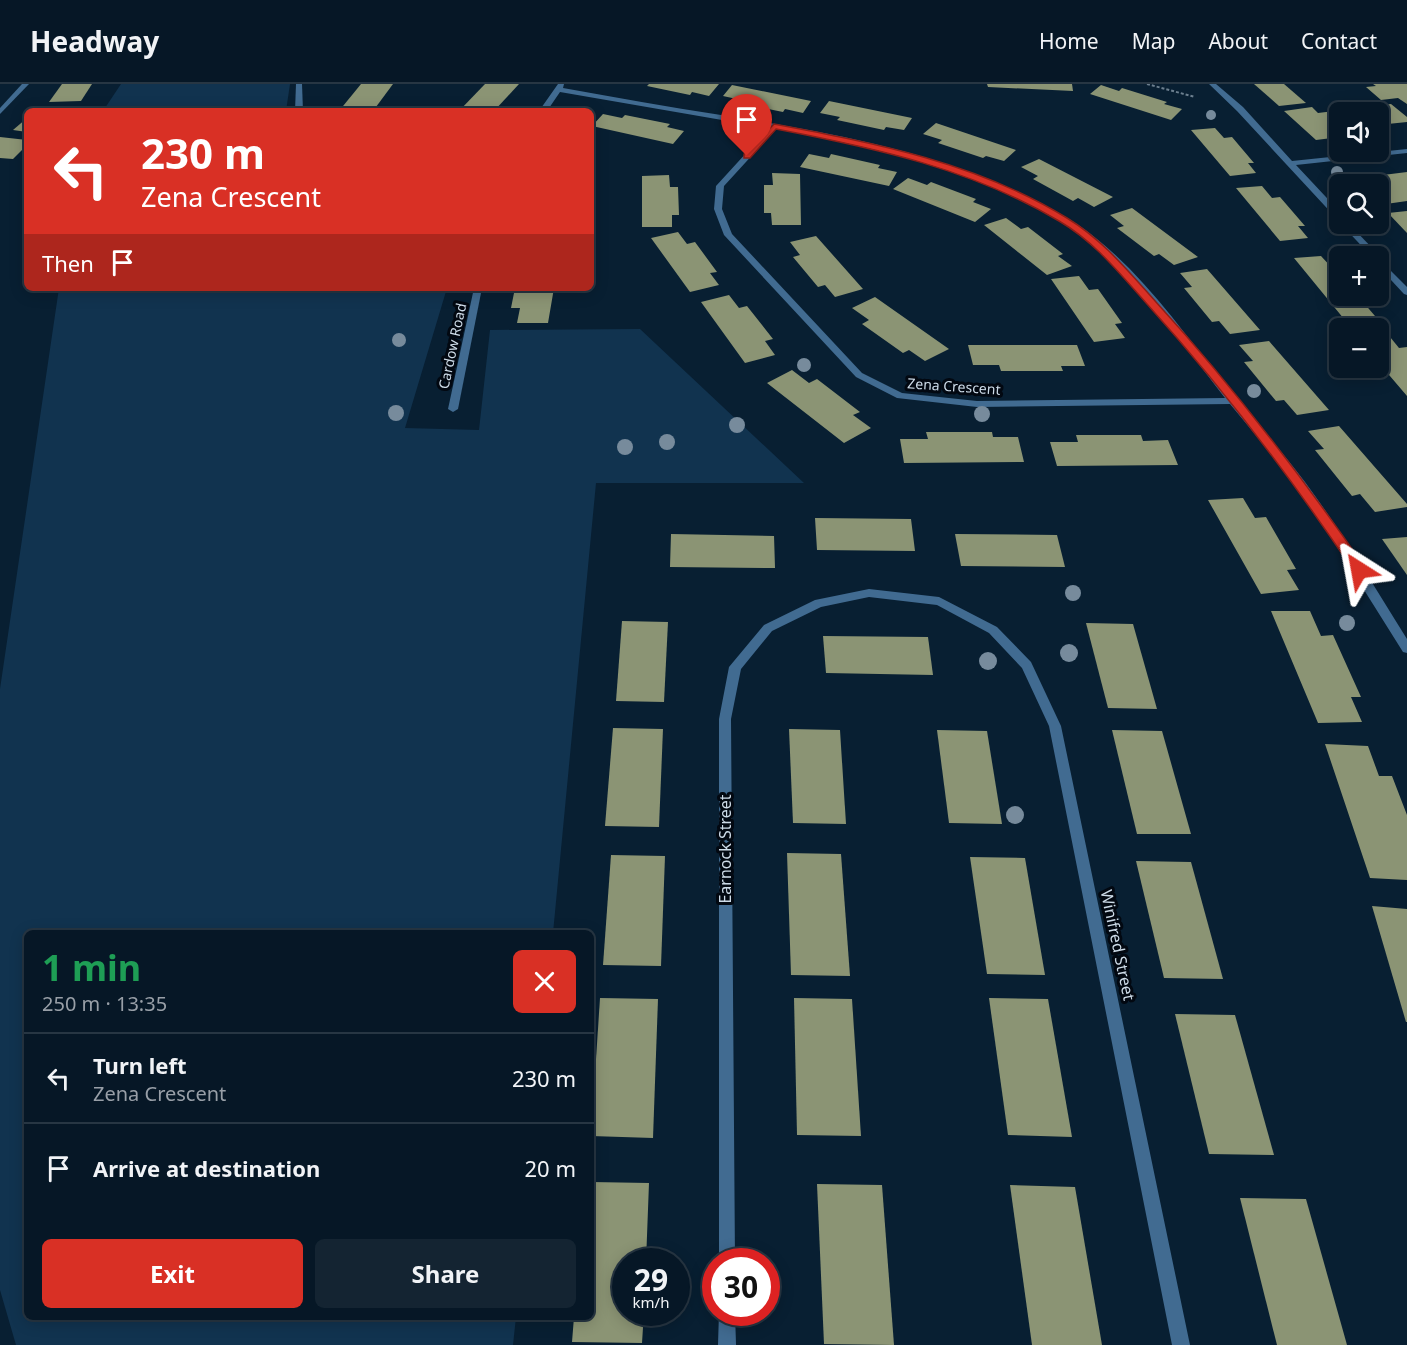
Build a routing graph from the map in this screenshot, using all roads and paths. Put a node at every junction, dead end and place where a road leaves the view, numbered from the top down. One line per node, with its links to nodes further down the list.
1 (26, 84): 7 (street)
2 (299, 84): 5 (street)
3 (1212, 84): 10 (street)
4 (560, 87): 6 (street); 8 (street)
5 (299, 108)
6 (545, 108)
7 (0, 112)
8 (774, 127): 17 (street); 17 (street, Zena Crescent)
9 (1407, 151): 10 (street)
10 (1291, 163): 11 (street)
11 (1329, 205)
12 (1354, 234): 13 (street)
13 (1366, 246)
14 (1389, 272): 16 (street)
15 (477, 291): 18 (street, Cardow Road)
16 (1407, 292)
17 (1232, 401): 20 (street)
18 (453, 409)
19 (939, 600): 21 (street, Earnock Street); 24 (street, Winifred Street)
20 (1407, 649)
21 (727, 1248)
22 (727, 1326): 23 (street)
23 (727, 1345)
24 (1181, 1345)

